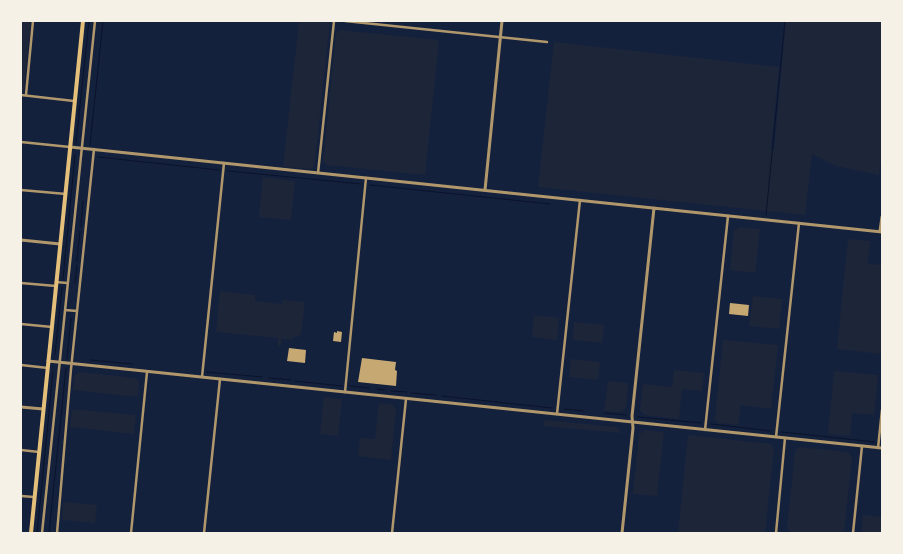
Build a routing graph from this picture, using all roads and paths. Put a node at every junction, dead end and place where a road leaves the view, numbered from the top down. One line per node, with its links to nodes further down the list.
1 (33, 21): 10 (street)
2 (83, 21): 11 (main road)
3 (95, 21): 14 (street)
4 (334, 21): 17 (street)
5 (345, 21): 7 (street)
6 (502, 21): 7 (street)
7 (501, 37): 8 (street); 20 (street)
8 (547, 42)
9 (21, 95): 10 (street)
10 (26, 96): 11 (street)
11 (75, 101): 13 (main road)
12 (21, 142): 13 (street)
13 (70, 147): 14 (street); 21 (main road)
14 (82, 148): 15 (street); 32 (street)
15 (94, 149): 16 (street); 34 (street)
16 (224, 163): 17 (street); 43 (street)
17 (318, 173): 18 (street)
18 (366, 178): 20 (street); 45 (street)
19 (21, 190): 21 (street)
20 (485, 190): 22 (street)
21 (66, 194): 29 (main road)
22 (580, 200): 23 (street); 50 (street)
23 (654, 208): 24 (street); 51 (street)
24 (728, 216): 26 (street); 52 (street)
25 (882, 217): 27 (street)
26 (799, 223): 27 (street); 53 (street)
27 (881, 232)
28 (21, 240): 29 (street)
29 (60, 244): 31 (main road)
30 (21, 283): 31 (street)
31 (56, 284): 32 (street); 36 (main road)
32 (68, 284): 33 (street)
33 (65, 310): 34 (street); 38 (street)
34 (77, 311): 39 (street)
35 (21, 324): 36 (street)
36 (52, 327): 37 (main road)
37 (48, 361): 38 (street); 41 (main road)
38 (60, 362): 39 (street); 62 (street)
39 (72, 364): 42 (street); 63 (street)
40 (21, 365): 41 (street)
41 (48, 368): 48 (main road)
42 (147, 372): 43 (street); 64 (street)
43 (202, 377): 44 (street)
44 (220, 379): 45 (street); 65 (street)
45 (345, 392): 46 (street)
46 (406, 399): 50 (street); 66 (street)
47 (21, 407): 48 (street)
48 (43, 410): 58 (main road)
49 (882, 410): 56 (street)
50 (557, 414): 51 (street)
51 (632, 422): 52 (street); 67 (street)
52 (705, 430): 53 (street)
53 (776, 437): 54 (street)
54 (785, 438): 55 (street); 68 (street)
55 (862, 446): 56 (street); 69 (street)
56 (880, 448)
57 (21, 450): 58 (street)
58 (39, 452): 60 (main road)
59 (21, 496): 60 (street)
60 (34, 497): 61 (main road)
61 (31, 533)
62 (42, 533)
63 (57, 533)
64 (131, 533)
65 (204, 533)
66 (392, 533)
67 (622, 533)
68 (776, 533)
69 (853, 533)

